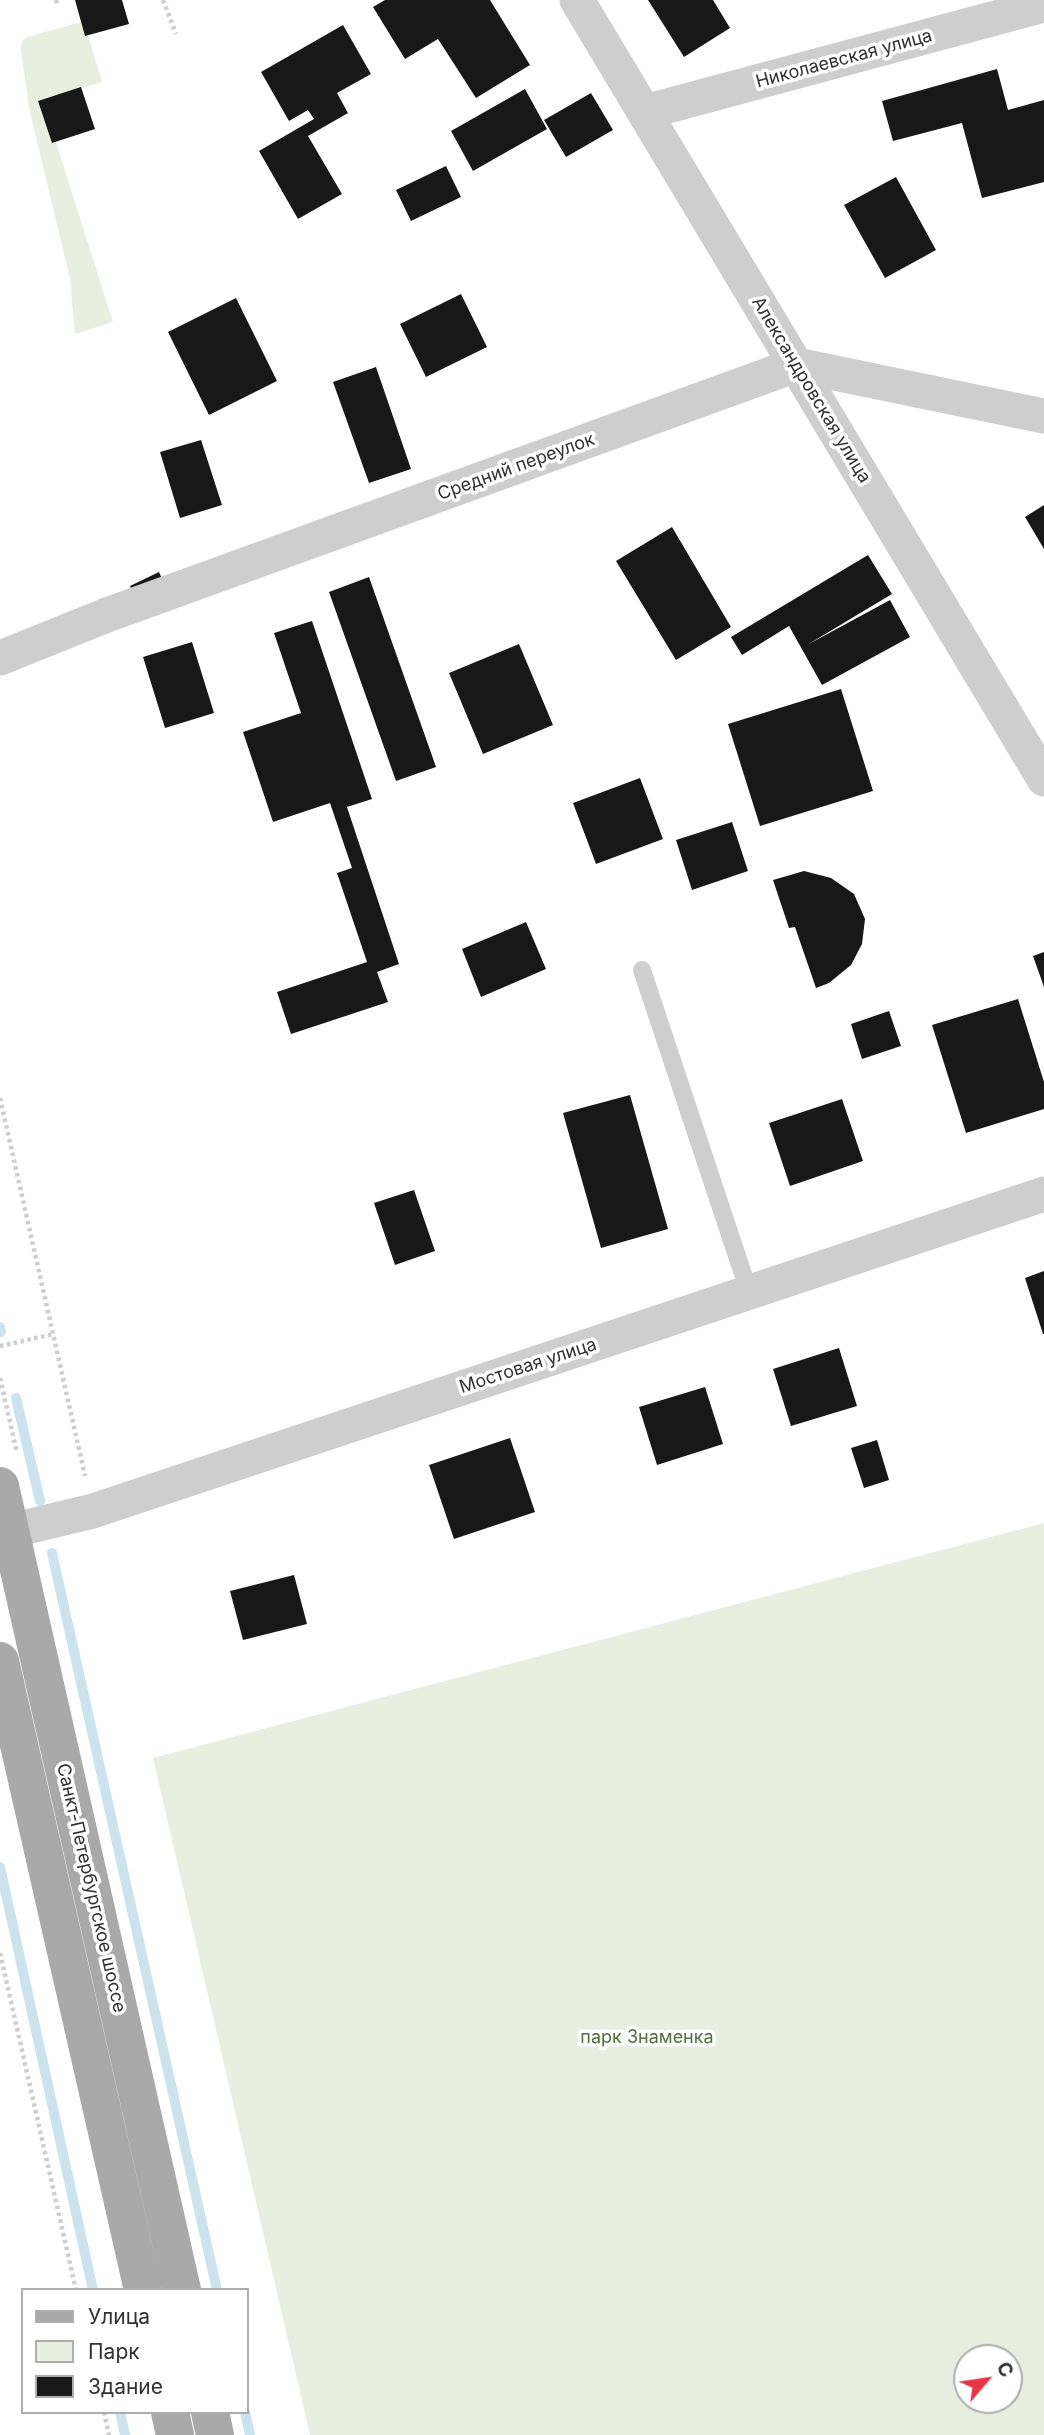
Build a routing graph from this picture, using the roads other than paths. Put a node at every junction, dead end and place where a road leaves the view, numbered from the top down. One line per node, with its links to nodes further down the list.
1 (577, 0): 3 (street, Александровская улица)
2 (1044, 5): 3 (street, Николаевская улица)
3 (645, 112): 4 (street, Александровская улица)
4 (796, 365): 5 (street); 6 (street, Средний переулок); 7 (street, Александровская улица)
5 (1044, 416)
6 (0, 658)
7 (1044, 779)
8 (642, 970): 10 (lane)
9 (1044, 1194): 10 (street, Мостовая улица)
10 (749, 1292): 12 (street, Мостовая улица)
11 (0, 1486): 12 (main road, Санкт-Петербургское шоссе)
12 (10, 1531): 15 (main road, Санкт-Петербургское шоссе)
13 (0, 1661): 14 (main road)
14 (143, 2288)
15 (182, 2288)
16 (171, 2414): 18 (main road)
17 (210, 2414): 19 (main road)
18 (176, 2435)
19 (215, 2435)

